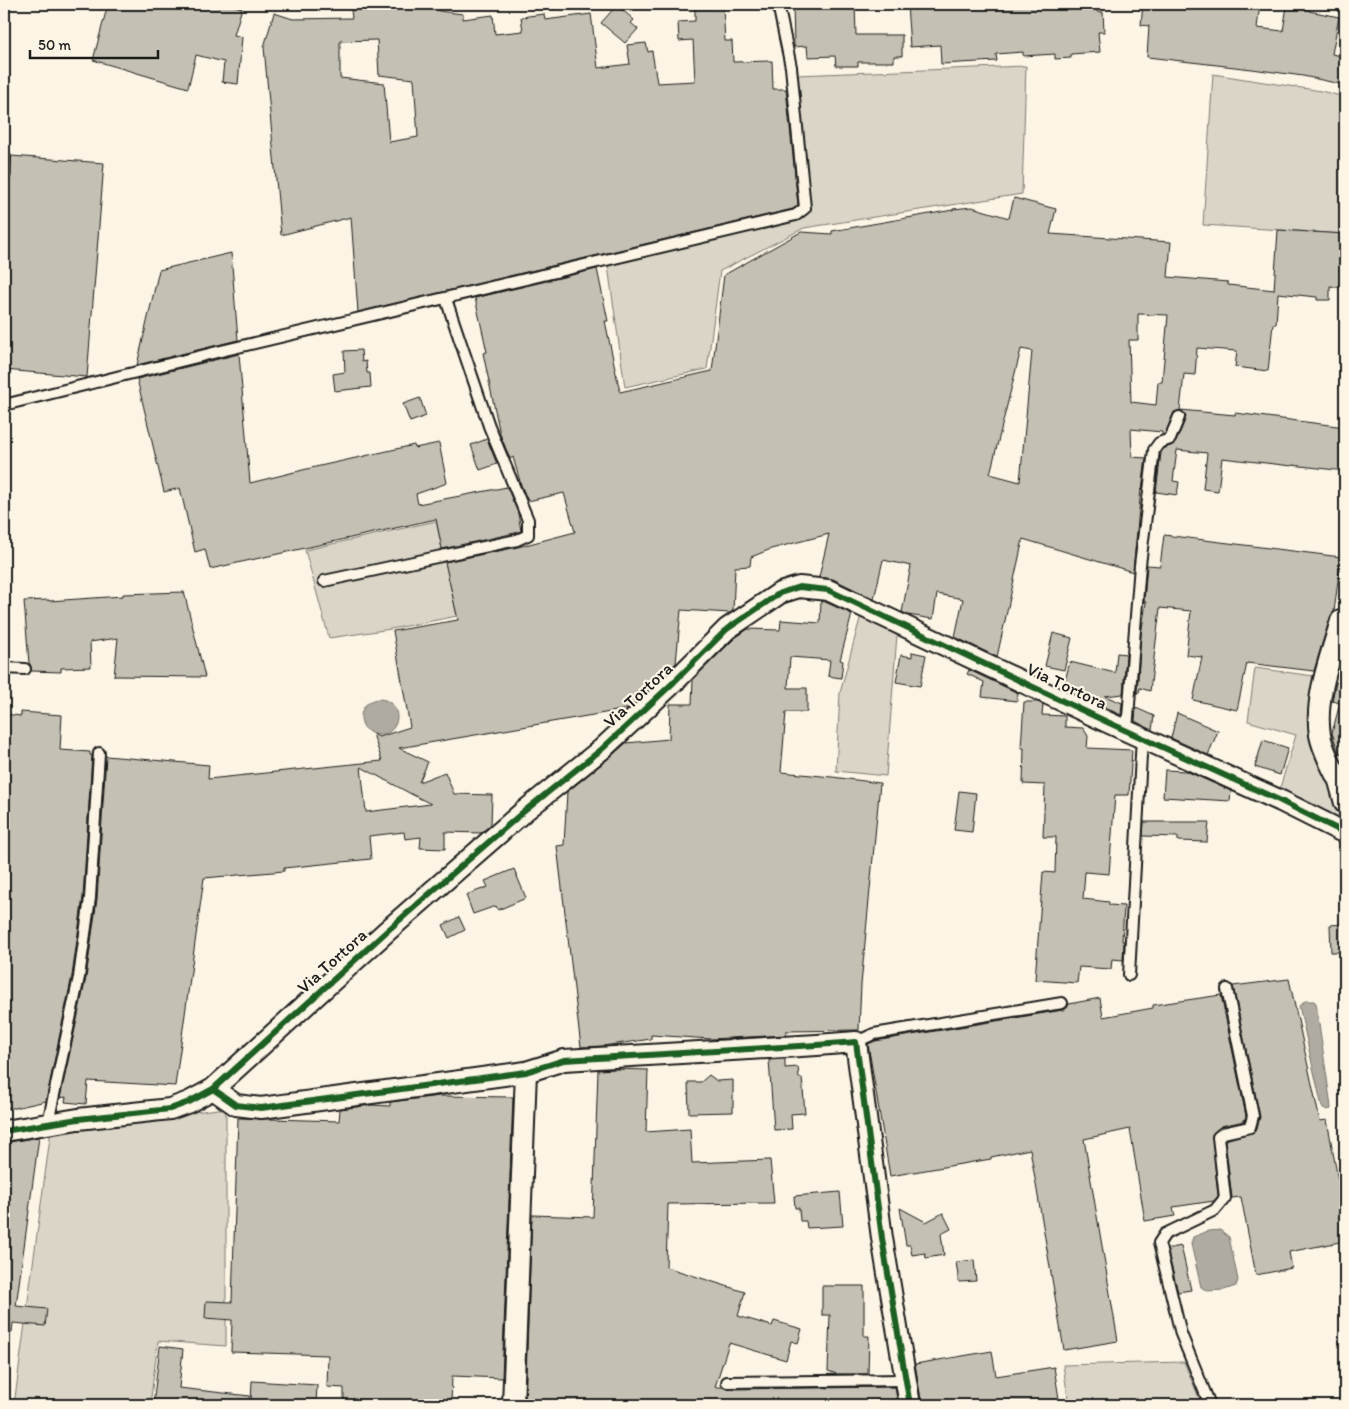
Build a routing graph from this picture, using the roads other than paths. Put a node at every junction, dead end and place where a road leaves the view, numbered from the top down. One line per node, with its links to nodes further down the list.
1 (778, 4): 4 (lane)
2 (5, 158): 3 (lane)
3 (4, 176)
4 (446, 299): 5 (lane); 7 (lane)
5 (4, 404)
6 (1179, 417): 11 (lane)
7 (324, 581)
8 (1345, 619): 13 (street)
9 (4, 668): 10 (lane)
10 (25, 669)
11 (1135, 734): 15 (street, Via Tortora); 16 (lane); 21 (street, Via Tortora)
12 (99, 753): 22 (lane)
13 (1342, 779): 14 (street)
14 (1345, 803)
15 (1345, 833)
16 (1129, 975)
17 (1227, 989): 28 (lane)
18 (1062, 1003): 19 (lane)
19 (856, 1042): 20 (street); 24 (street)
20 (526, 1072): 21 (street); 26 (street)
21 (213, 1089): 22 (street, Via Tortora)
22 (48, 1123): 23 (street, Via Tortora)
23 (4, 1131)
24 (906, 1380): 25 (lane); 27 (street)
25 (727, 1382)
26 (513, 1405)
27 (910, 1405)
28 (1210, 1405)

